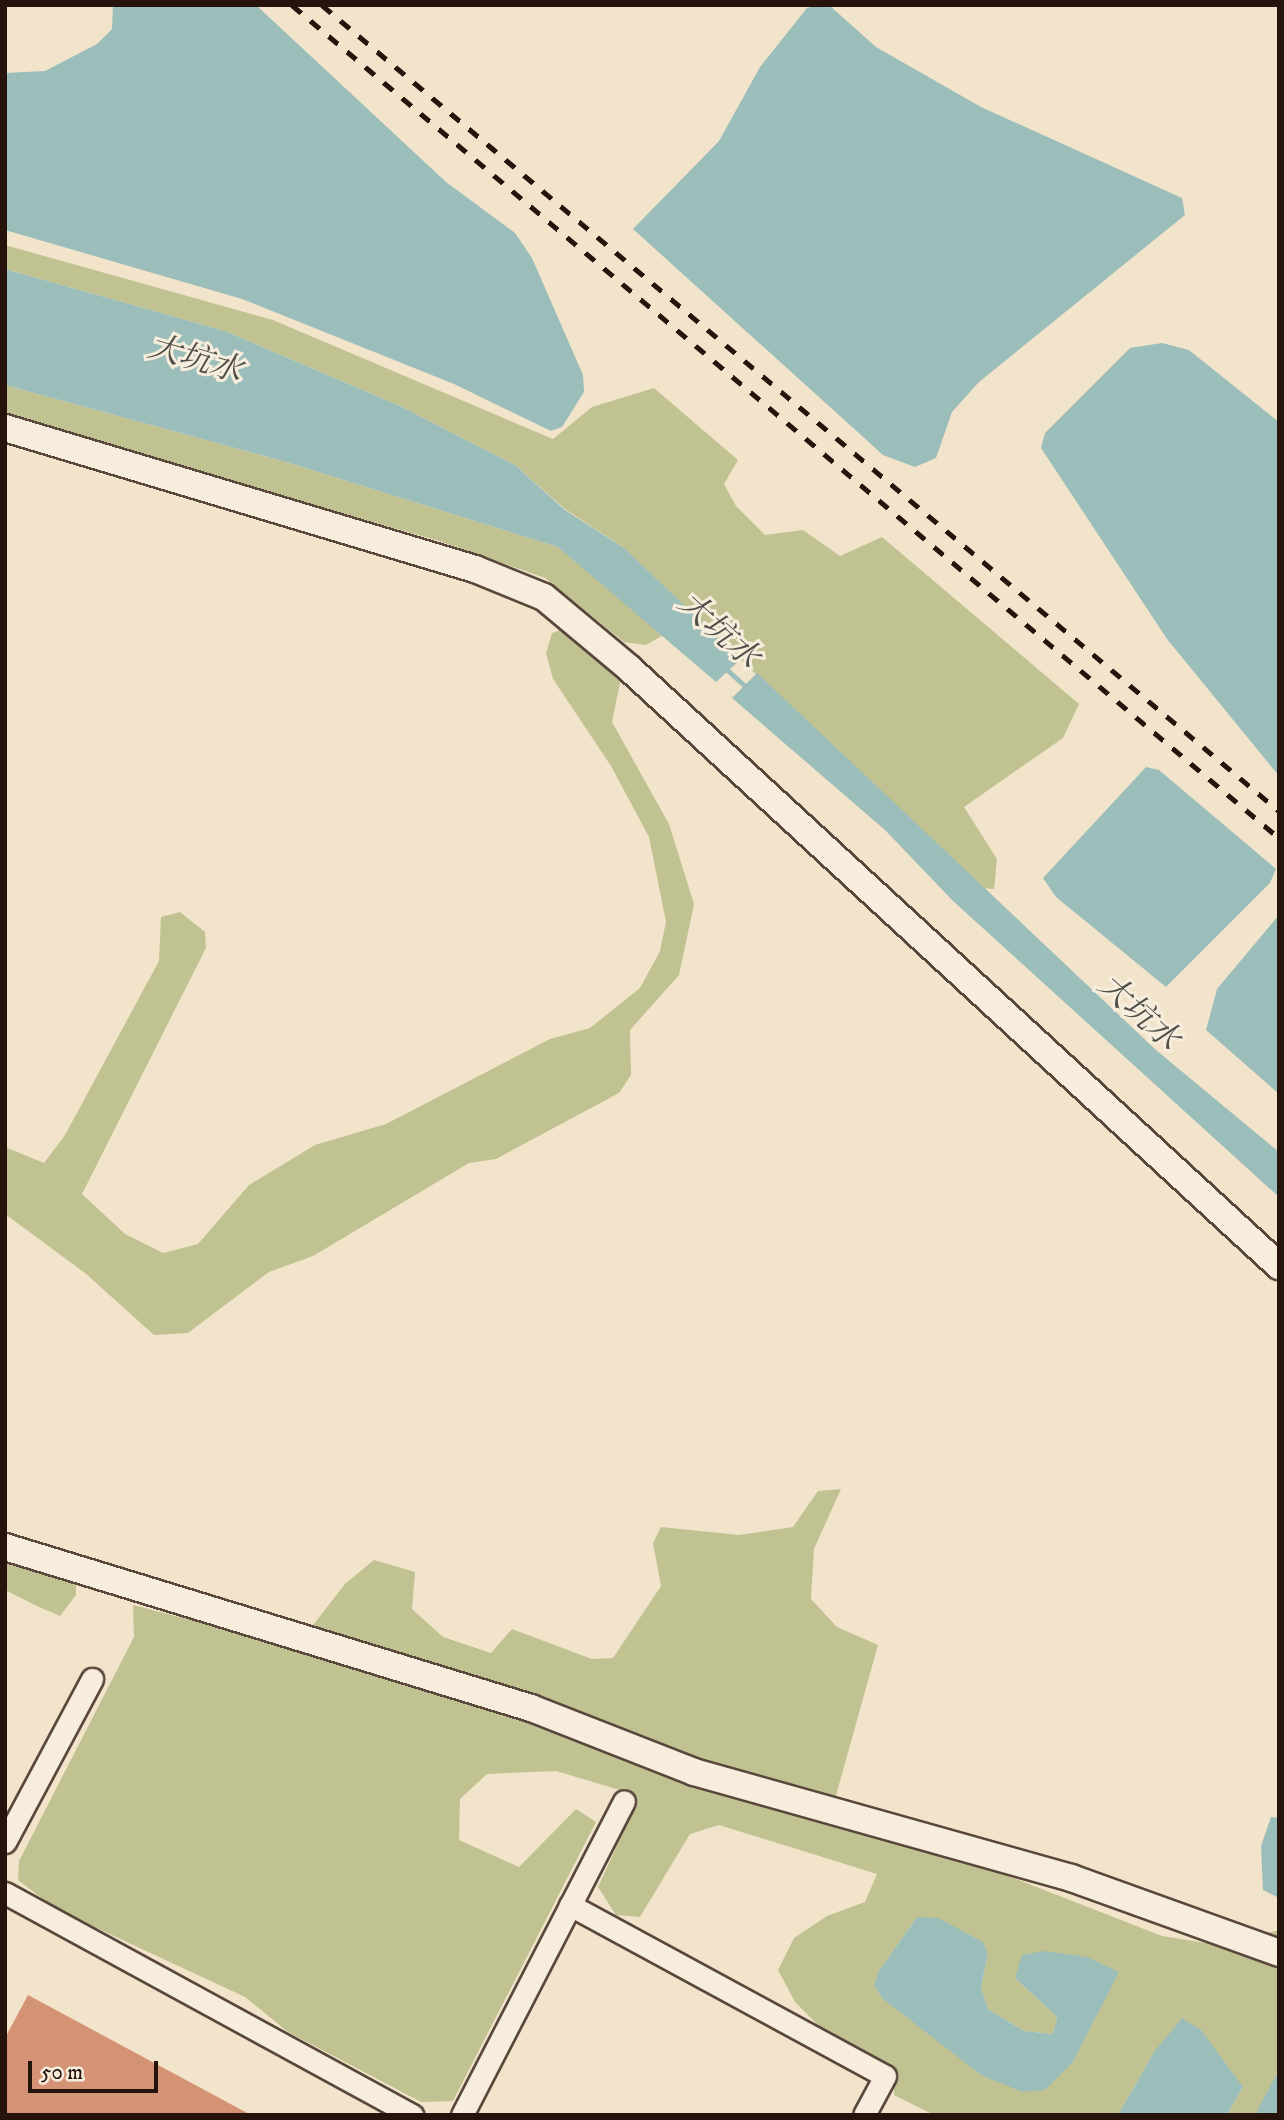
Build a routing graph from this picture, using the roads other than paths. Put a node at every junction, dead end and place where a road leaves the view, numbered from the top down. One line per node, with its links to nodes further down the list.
1 (5, 428): 2 (street)
2 (1279, 1266)
3 (5, 1547): 9 (street)
4 (92, 1679): 6 (street)
5 (624, 1801): 8 (street)
6 (5, 1842)
7 (5, 1893): 10 (street)
8 (570, 1905): 11 (street); 12 (street)
9 (1279, 1953)
10 (412, 2115)
11 (462, 2115)
12 (864, 2115)

